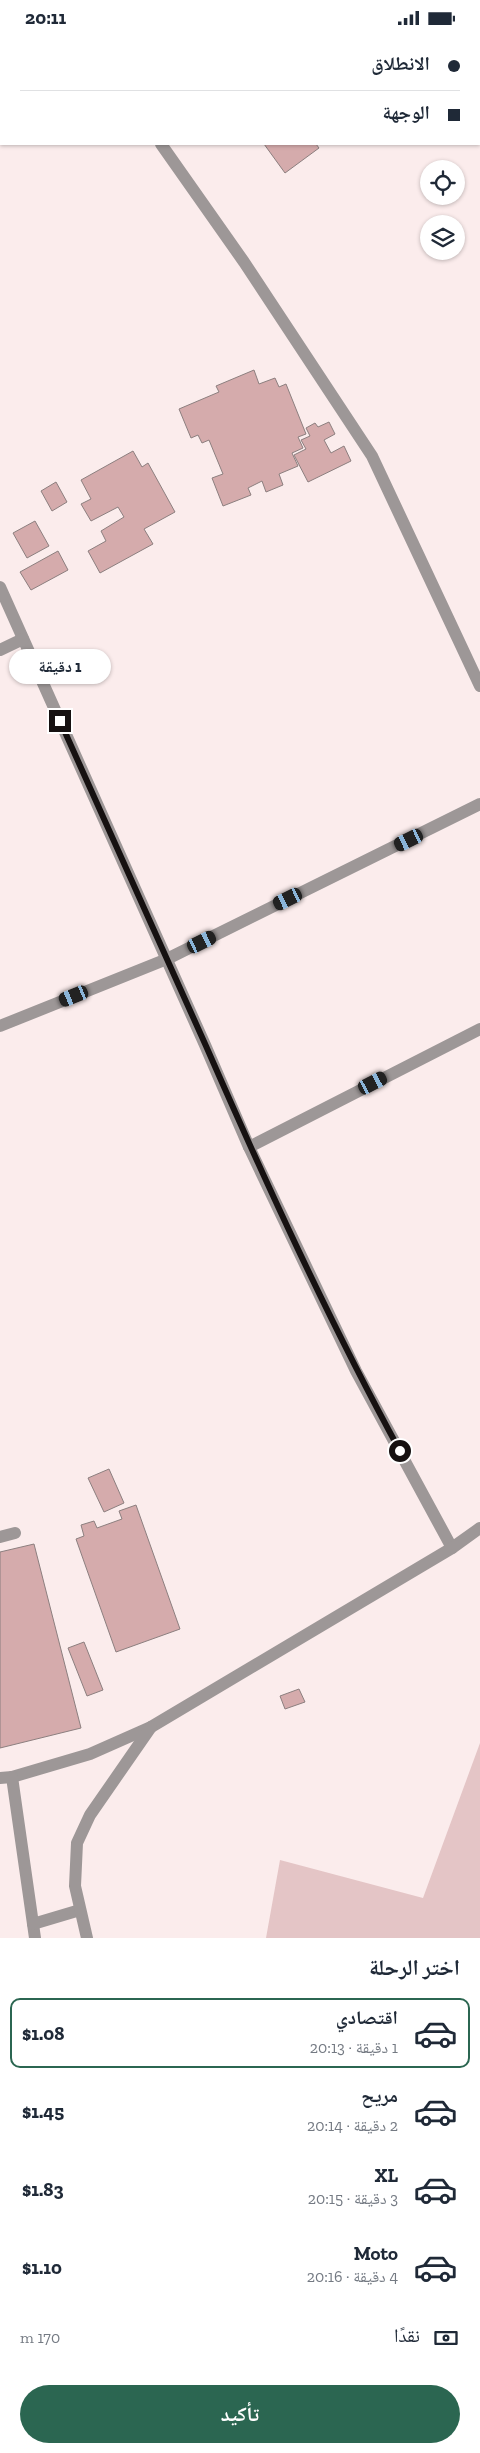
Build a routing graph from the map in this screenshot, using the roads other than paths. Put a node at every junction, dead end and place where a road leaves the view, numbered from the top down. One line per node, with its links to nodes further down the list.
1 (162, 145): 5 (street)
2 (0, 587): 3 (street)
3 (23, 639): 4 (street); 7 (street)
4 (0, 650)
5 (480, 686)
6 (480, 805): 7 (street)
7 (167, 959): 8 (street); 10 (street)
8 (0, 1026)
9 (480, 1029): 10 (street)
10 (249, 1147): 14 (street)
11 (480, 1528): 14 (street)
12 (15, 1533): 13 (street)
13 (0, 1537)
14 (452, 1547): 15 (street)
15 (151, 1727): 16 (street); 17 (street)
16 (6, 1777): 18 (street)
17 (80, 1910): 18 (street); 20 (street)
18 (33, 1924): 19 (street)
19 (35, 1938)
20 (87, 1938)

